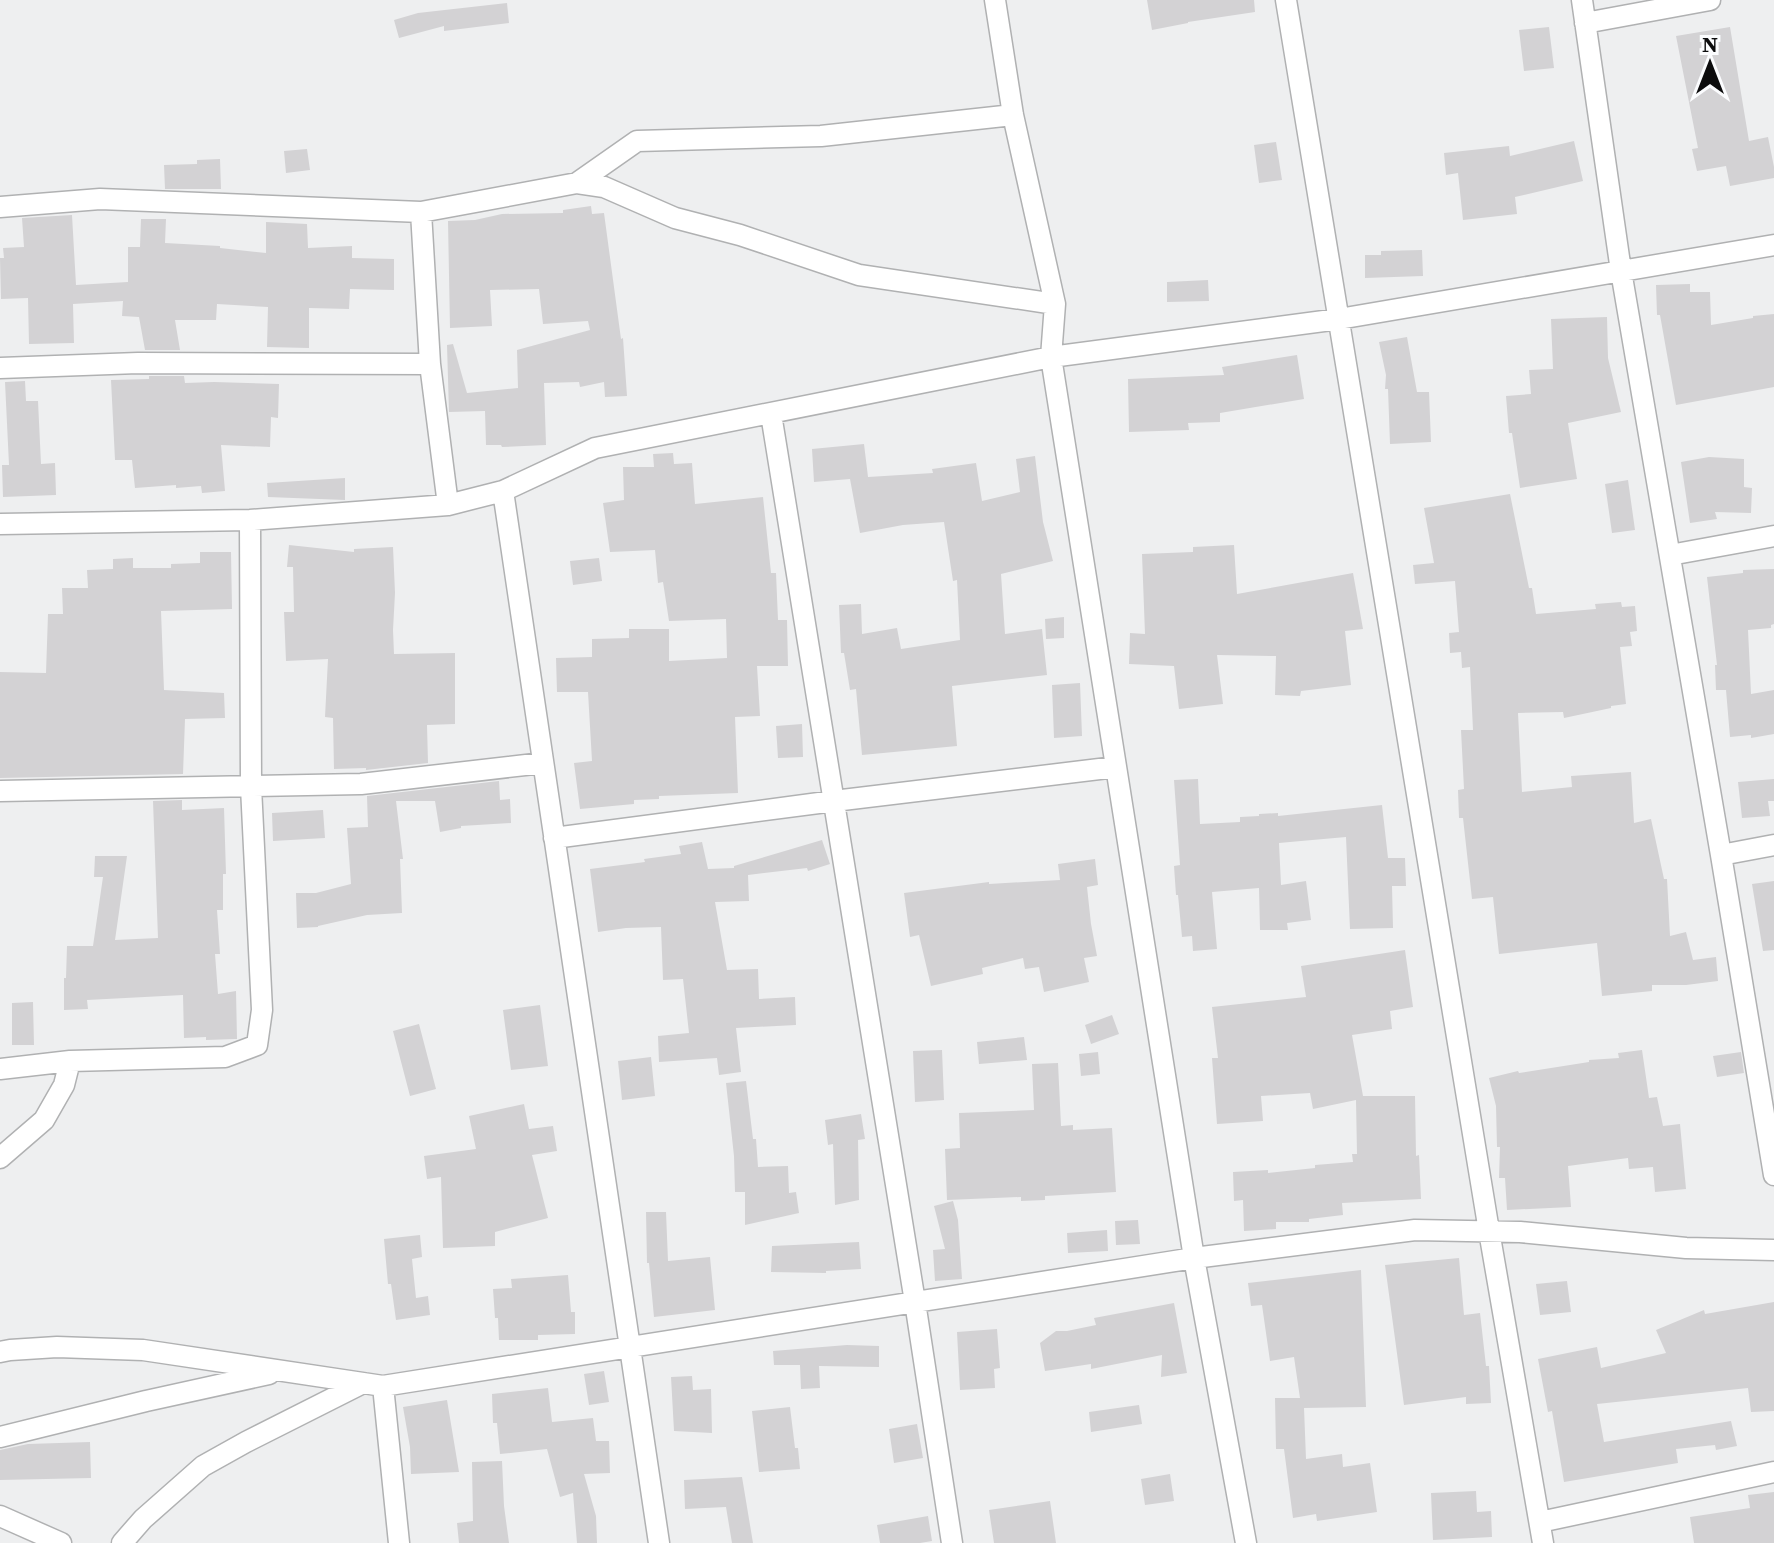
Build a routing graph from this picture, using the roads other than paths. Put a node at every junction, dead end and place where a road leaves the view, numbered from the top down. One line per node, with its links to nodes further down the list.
1 (995, 0): 6 (street)
2 (1286, 0): 13 (street)
3 (1582, 0): 5 (street)
4 (1710, 0): 5 (street)
5 (1585, 23): 11 (street)
6 (1013, 115): 7 (street); 12 (street)
7 (577, 183): 9 (street); 12 (street)
8 (0, 207): 9 (street)
9 (421, 212): 15 (street)
10 (1774, 245): 11 (street)
11 (1621, 271): 13 (street); 23 (street)
12 (1055, 304): 14 (street)
13 (1339, 319): 14 (street); 37 (street)
14 (1051, 357): 17 (street); 25 (street)
15 (430, 364): 16 (street); 19 (street)
16 (0, 368)
17 (771, 414): 18 (street); 28 (street)
18 (503, 491): 19 (street); 24 (street)
19 (448, 505): 20 (street)
20 (250, 520): 21 (street); 26 (street)
21 (0, 524)
22 (1774, 536): 23 (street)
23 (1670, 555): 31 (street)
24 (543, 763): 26 (street); 29 (street)
25 (1116, 767): 28 (street); 39 (street)
26 (251, 787): 27 (street); 33 (street)
27 (0, 791)
28 (834, 801): 29 (street); 40 (street)
29 (554, 838): 41 (street)
30 (1774, 845): 31 (street)
31 (1721, 855): 32 (street)
32 (1765, 1059): 36 (street)
33 (70, 1061): 34 (street); 35 (street)
34 (0, 1069)
35 (0, 1158)
36 (1774, 1175)
37 (1489, 1231): 38 (street); 39 (street); 48 (street)
38 (1774, 1250)
39 (1194, 1258): 40 (street); 54 (street)
40 (915, 1302): 41 (street); 53 (street)
41 (631, 1346): 44 (street); 52 (street)
42 (0, 1352): 43 (street)
43 (283, 1371): 44 (street); 45 (street)
44 (373, 1384): 50 (street); 51 (street)
45 (0, 1437)
46 (1774, 1472): 48 (street)
47 (0, 1516): 49 (street)
48 (1541, 1533)
49 (61, 1543)
50 (122, 1543)
51 (399, 1543)
52 (659, 1543)
53 (952, 1543)
54 (1246, 1543)

